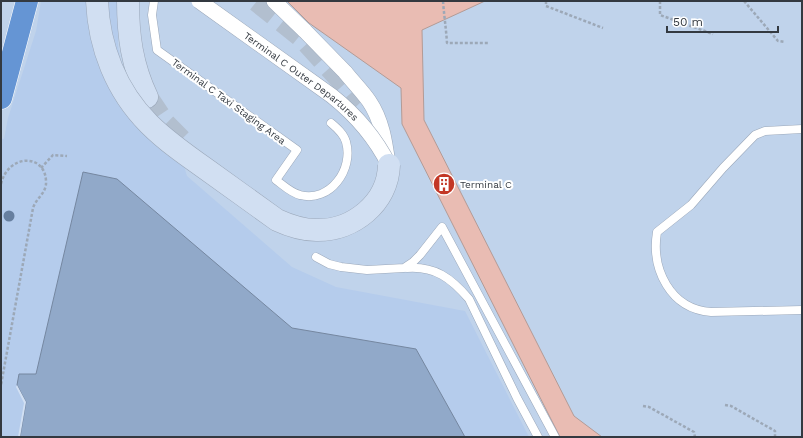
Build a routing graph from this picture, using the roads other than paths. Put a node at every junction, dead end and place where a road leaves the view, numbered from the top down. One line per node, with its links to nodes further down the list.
1 (27, 1): 8 (highway)
2 (98, 1): 11 (street, bridge)
3 (128, 1): 7 (street)
4 (154, 1): 9 (lane, Terminal C Taxi Staging Area)
5 (274, 1): 11 (street, bridge)
6 (200, 3): 11 (street, Terminal C Outer Departures, bridge)
7 (147, 97)
8 (1, 98)
9 (331, 123)
10 (802, 129): 14 (lane)
11 (389, 165)
12 (316, 257): 13 (lane)
13 (404, 268): 15 (lane); 16 (lane)
14 (802, 310)
15 (538, 437)
16 (555, 437)

